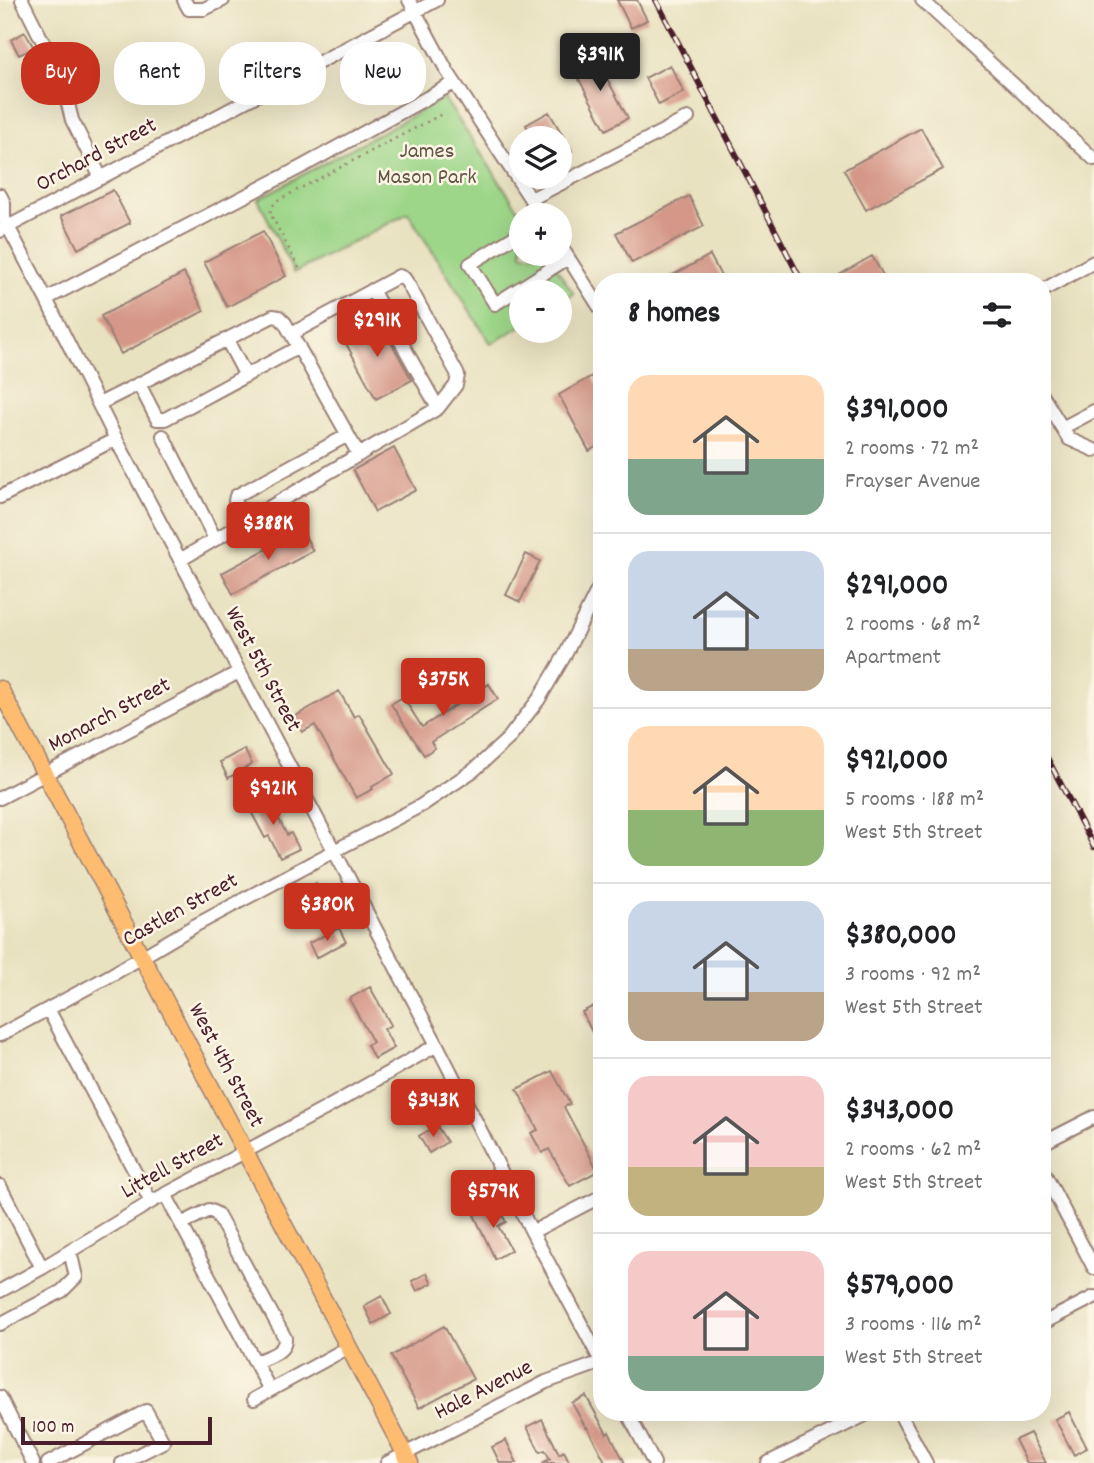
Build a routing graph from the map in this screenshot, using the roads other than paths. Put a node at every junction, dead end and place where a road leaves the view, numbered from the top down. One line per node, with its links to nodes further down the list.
1 (22, 0): 10 (street)
2 (184, 0): 3 (street)
3 (223, 0)
4 (437, 0): 6 (street, Orchard Street)
5 (922, 0): 9 (street)
6 (412, 6): 7 (street); 10 (street, Orchard Street)
7 (454, 83): 12 (street); 22 (street)
8 (688, 118): 12 (street)
9 (1094, 159)
10 (101, 178): 14 (street, Orchard Street)
11 (0, 195): 14 (street, West 5th Street)
12 (530, 199): 13 (street)
13 (533, 203)
14 (3, 224): 22 (street, West 5th Street)
15 (509, 240): 18 (street)
16 (1094, 262): 19 (street)
17 (572, 264): 21 (street)
18 (555, 266)
19 (1051, 286)
20 (372, 290): 23 (street); 29 (street); 29 (street)
21 (593, 296)
22 (46, 299): 28 (street, West 5th Street)
23 (291, 334): 24 (street); 25 (street)
24 (226, 340): 26 (street); 27 (street)
25 (299, 347): 26 (street); 33 (street)
26 (246, 376): 27 (street)
27 (139, 384): 28 (street)
28 (99, 404): 35 (street, West 5th Street)
29 (438, 408): 37 (street)
30 (1051, 410): 32 (street)
31 (1094, 411): 32 (street)
32 (1062, 428): 36 (street)
33 (348, 435): 37 (street); 39 (street)
34 (163, 436): 40 (street)
35 (116, 439): 38 (street); 41 (street, West 5th Street)
36 (1094, 450)
37 (359, 454): 39 (street)
38 (0, 497)
39 (245, 522): 40 (street)
40 (215, 539): 41 (street)
41 (180, 560): 43 (street, West 5th Street)
42 (593, 599): 47 (street, Castlen Street)
43 (239, 672): 45 (street, Monarch Street); 47 (street, West 5th Street)
44 (0, 689): 45 (main road, West 4th Street)
45 (44, 774): 46 (street, Monarch Street); 48 (main road, West 4th Street)
46 (0, 798)
47 (334, 851): 48 (street, Castlen Street); 51 (street, West 5th Street)
48 (142, 956): 49 (street, Castlen Street); 54 (main road, West 4th Street)
49 (48, 1009): 50 (street, Castlen Street); 59 (street)
50 (0, 1035)
51 (437, 1045): 54 (street, Littell Street); 61 (street, West 5th Street)
52 (1094, 1117): 53 (street)
53 (1051, 1139)
54 (244, 1152): 57 (street, Littell Street); 70 (main road, West 4th Street)
55 (0, 1186): 63 (street)
56 (1051, 1186): 64 (street)
57 (165, 1194): 59 (street, Littell Street); 60 (street)
58 (593, 1201): 61 (street)
59 (151, 1202): 62 (street, Littell Street)
60 (181, 1224): 71 (street); 71 (street)
61 (532, 1232): 69 (street, West 5th Street)
62 (70, 1251): 63 (street, Littell Street); 68 (street)
63 (42, 1268): 65 (street, Littell Street)
64 (1094, 1268)
65 (0, 1291)
66 (1094, 1297): 67 (street)
67 (1051, 1319)
68 (0, 1324)
69 (593, 1346)
70 (349, 1347): 73 (street); 79 (main road, West 4th Street)
71 (256, 1362): 73 (street)
72 (593, 1366): 79 (street, Hale Avenue)
73 (270, 1390): 75 (street)
74 (0, 1398): 80 (street)
75 (254, 1399)
76 (632, 1421): 84 (street)
77 (853, 1421): 85 (street)
78 (904, 1421): 86 (street)
79 (408, 1459): 83 (street, Hale Avenue)
80 (33, 1463)
81 (48, 1463): 82 (street)
82 (122, 1463)
83 (387, 1463)
84 (654, 1463)
85 (768, 1463)
86 (926, 1463)

